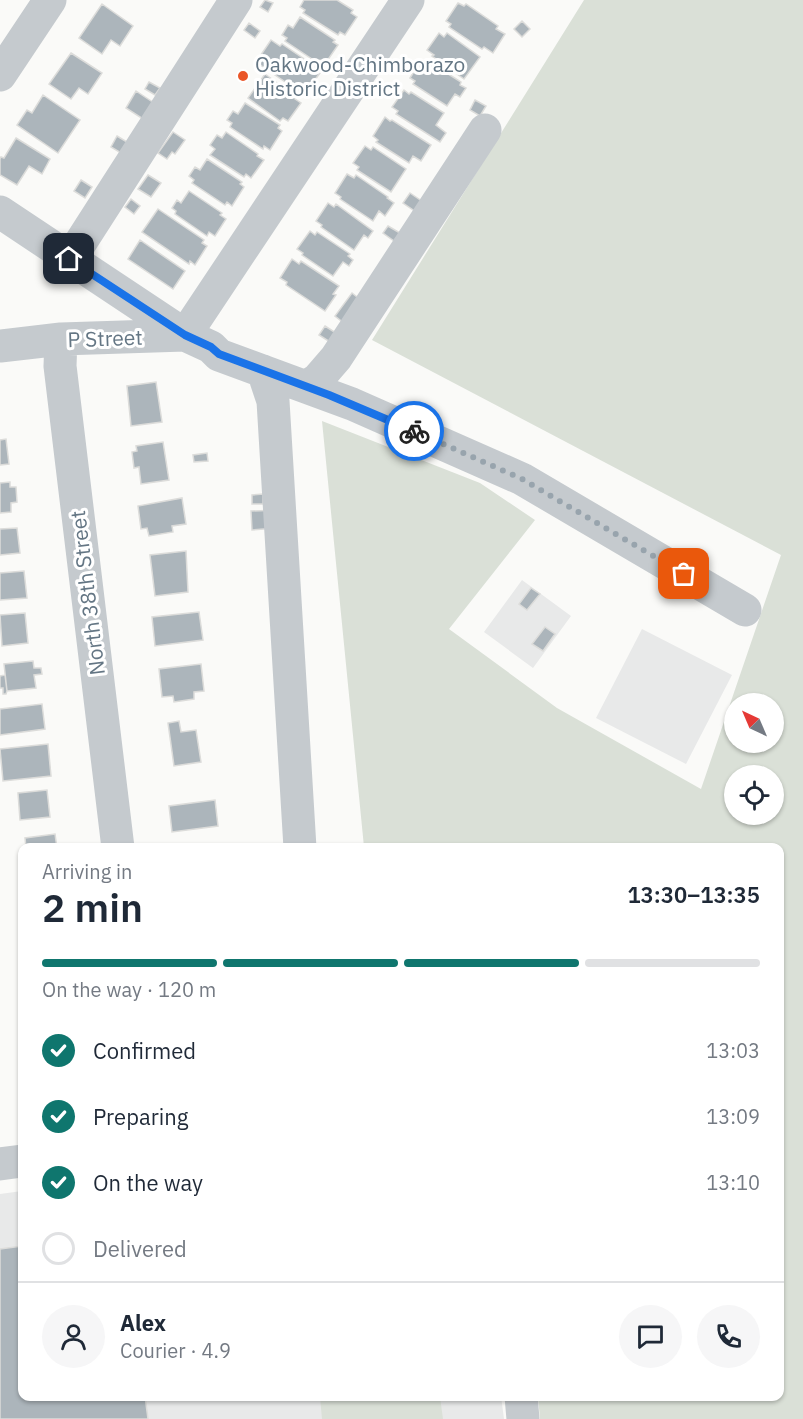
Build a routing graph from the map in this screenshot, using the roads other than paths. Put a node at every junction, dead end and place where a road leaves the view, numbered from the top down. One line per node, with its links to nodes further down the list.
1 (50, 0): 4 (street)
2 (236, 0): 7 (street)
3 (408, 0): 8 (street)
4 (0, 75)
5 (485, 130): 12 (street)
6 (0, 212): 7 (street)
7 (69, 259): 8 (street)
8 (185, 335): 9 (street, P Street); 11 (street, P Street)
9 (61, 339): 10 (street, P Street); 14 (street, North 38th Street)
10 (0, 346)
11 (263, 371): 12 (street, P Street); 15 (street)
12 (307, 386): 13 (street, P Street)
13 (745, 610)
14 (117, 843)
15 (300, 843)
16 (18, 1162): 17 (street)
17 (0, 1164)
18 (521, 1401): 19 (street)
19 (523, 1419)

